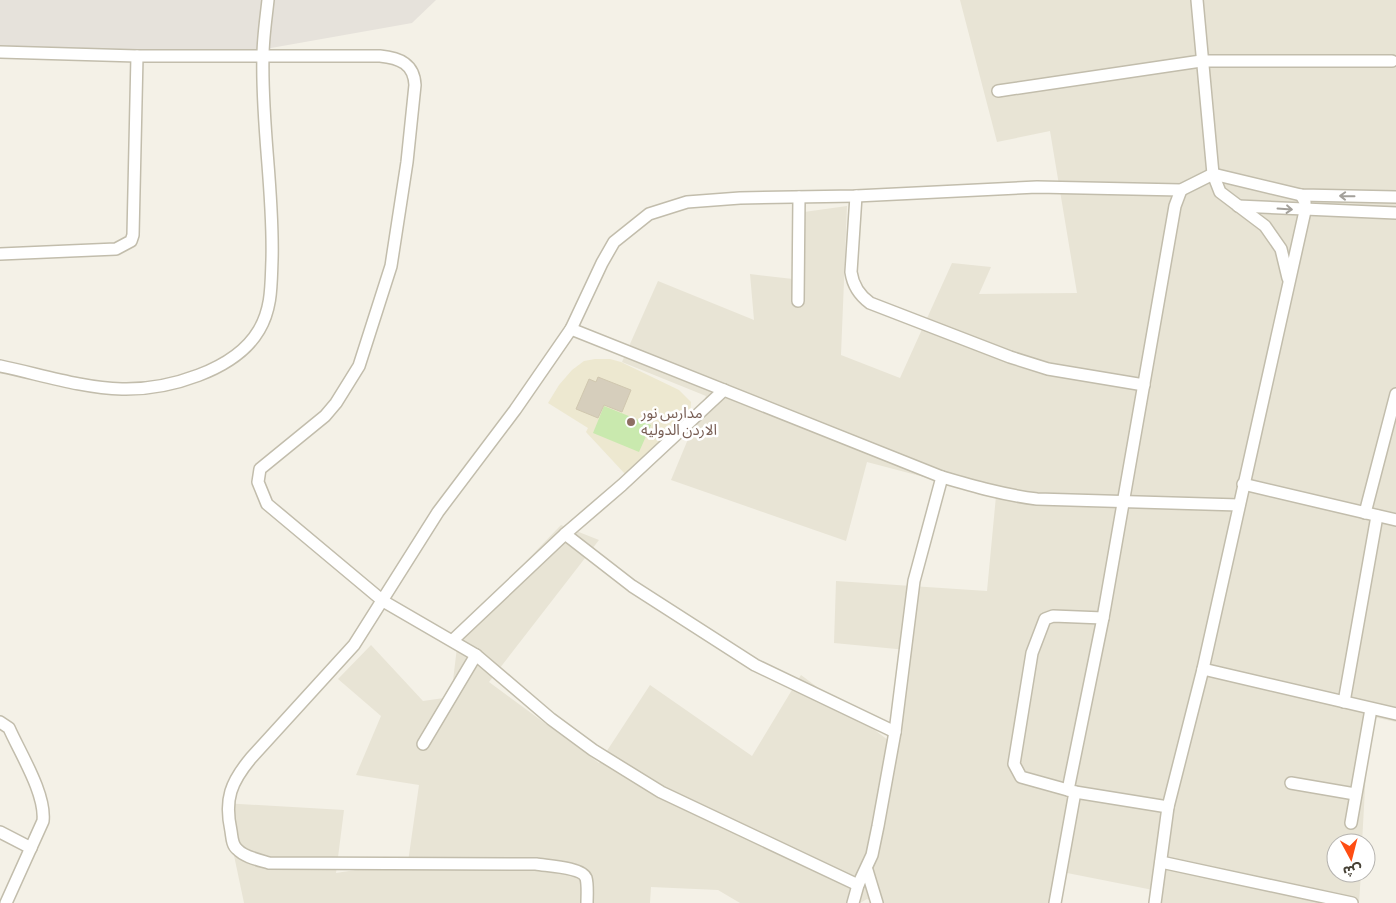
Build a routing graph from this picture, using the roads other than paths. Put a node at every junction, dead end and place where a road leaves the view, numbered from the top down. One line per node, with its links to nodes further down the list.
1 (268, 0): 5 (street)
2 (1197, 0): 6 (street)
3 (0, 52): 4 (street)
4 (138, 56): 5 (street); 18 (street)
5 (263, 57): 22 (street); 33 (street)
6 (1201, 61): 7 (street); 8 (street); 9 (street)
7 (1392, 61)
8 (998, 91)
9 (1213, 174): 10 (street); 12 (street); 15 (street)
10 (1181, 190): 11 (street); 23 (street)
11 (856, 196): 13 (street); 23 (street)
12 (1301, 196): 14 (street, one-way to 12); 16 (street)
13 (799, 197): 20 (street); 21 (street)
14 (1396, 198)
15 (1236, 206): 16 (street, one-way to 16); 19 (street)
16 (1305, 210): 17 (street); 19 (street)
17 (1396, 213)
18 (0, 254)
19 (1289, 282): 27 (street)
20 (798, 301)
21 (571, 329): 24 (street); 33 (street)
22 (0, 366)
23 (1144, 385): 28 (street)
24 (724, 390): 26 (street); 32 (street)
25 (1396, 394): 30 (street)
26 (942, 477): 28 (street); 42 (street)
27 (1242, 484): 29 (street); 30 (street)
28 (1124, 501): 29 (street); 34 (street)
29 (1239, 506): 37 (street)
30 (1371, 515): 31 (street); 38 (street)
31 (1396, 520)
32 (565, 534): 35 (street); 42 (street)
33 (382, 601): 35 (street); 55 (street)
34 (1103, 618): 45 (street); 45 (street)
35 (453, 640): 36 (street)
36 (476, 655): 43 (street); 53 (street)
37 (1202, 669): 38 (street); 47 (street)
38 (1344, 702): 39 (street)
39 (1372, 709): 40 (street); 46 (street)
40 (1396, 714)
41 (0, 722): 50 (street)
42 (895, 732): 52 (street)
43 (423, 744)
44 (1291, 783): 46 (street)
45 (1072, 791): 47 (street); 58 (street)
46 (1355, 794): 48 (street)
47 (1168, 807): 51 (street)
48 (1351, 823)
49 (0, 832): 50 (street)
50 (31, 848): 54 (street)
51 (1160, 862): 59 (street); 60 (street)
52 (867, 870): 53 (street); 57 (street)
53 (858, 885): 56 (street)
54 (6, 903)
55 (587, 903)
56 (853, 903)
57 (877, 903)
58 (1055, 903)
59 (1154, 903)
60 (1352, 903)

